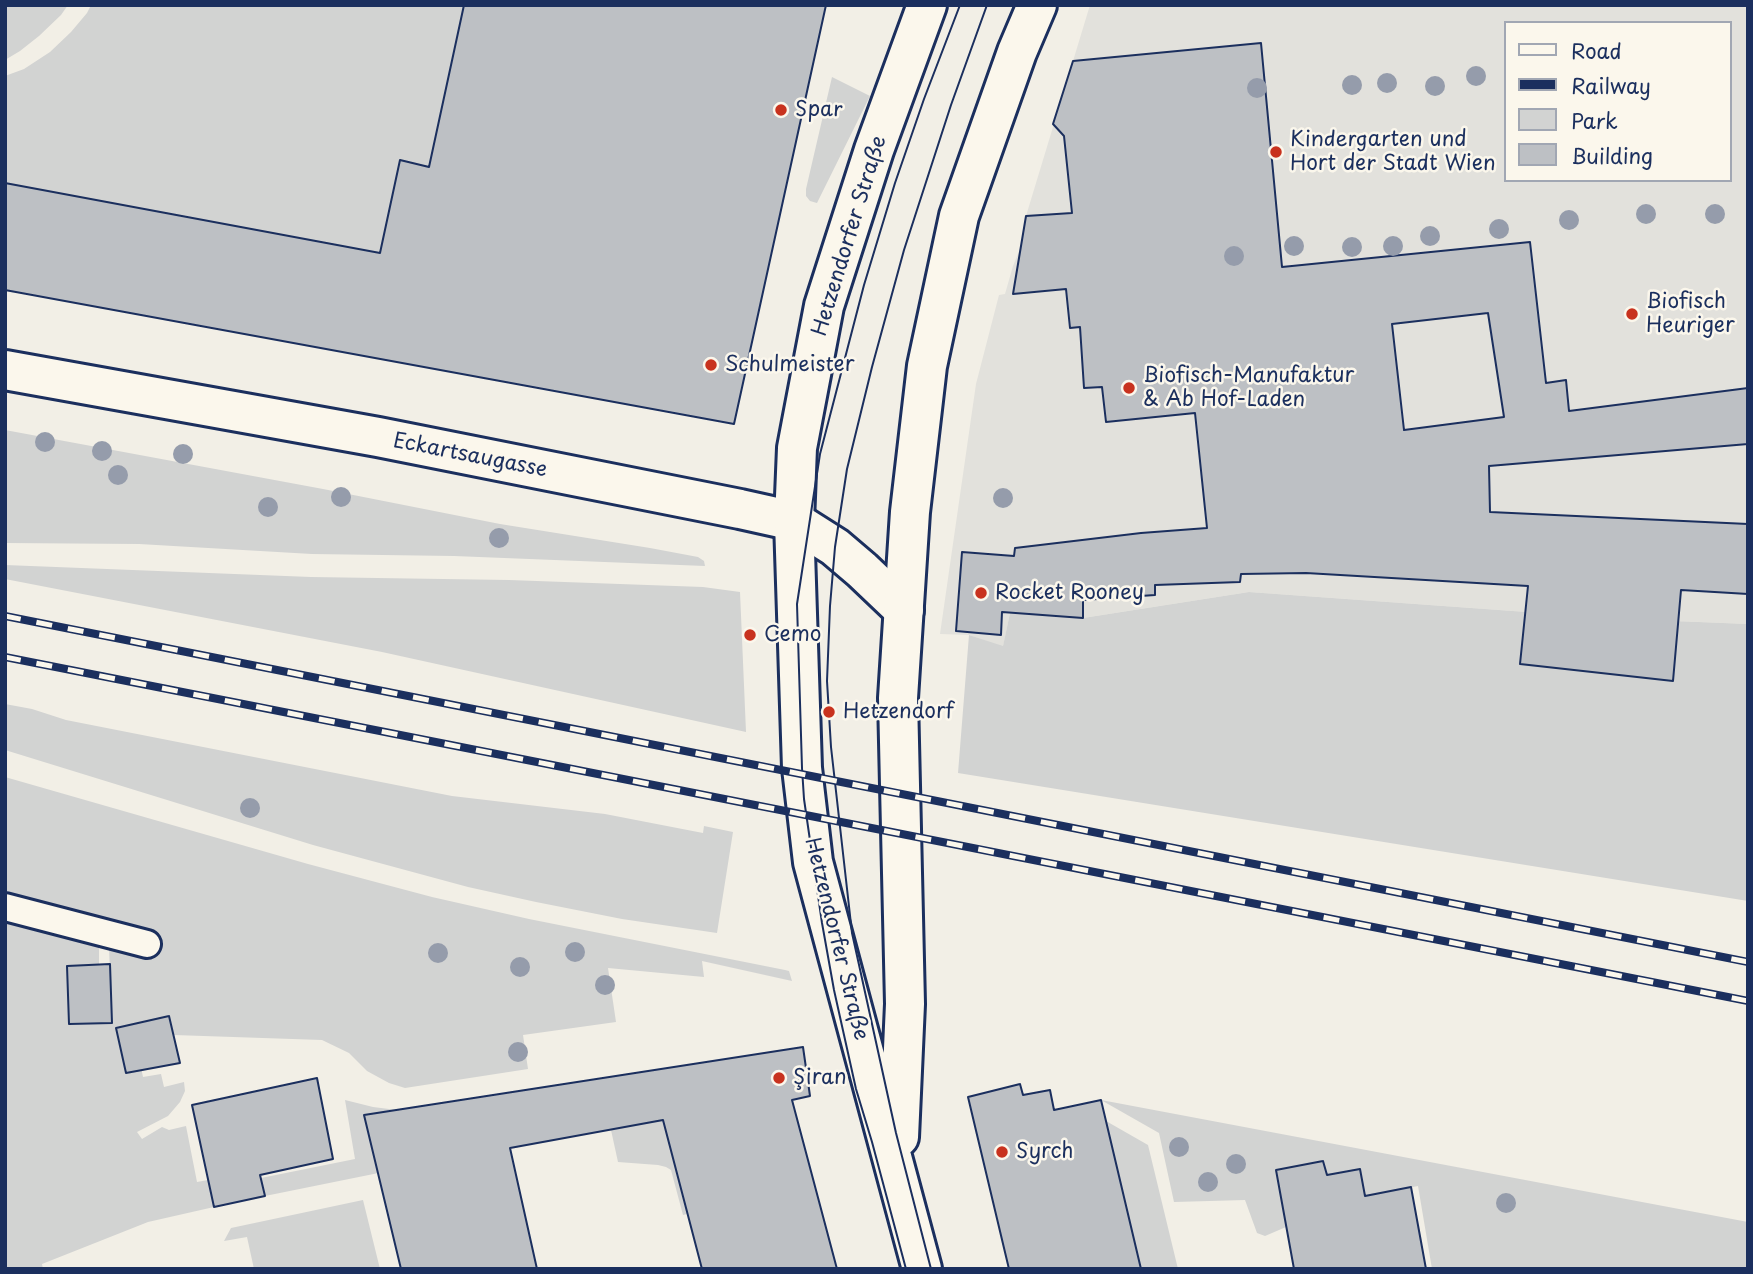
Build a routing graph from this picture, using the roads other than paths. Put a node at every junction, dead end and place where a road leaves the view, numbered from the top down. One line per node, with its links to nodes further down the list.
1 (927, 5): 4 (main road, Hetzendorfer Straße)
2 (1037, 5): 5 (main road, Hetzendorfer Straße)
3 (5, 370): 4 (main road, Eckartsaugasse)
4 (794, 522): 5 (main road, Eckartsaugasse); 8 (main road, Hetzendorfer Straße)
5 (904, 610): 8 (main road, Hetzendorfer Straße)
6 (5, 907): 7 (lane)
7 (147, 944)
8 (897, 1174): 9 (main road, Hetzendorfer Straße)
9 (922, 1269)

